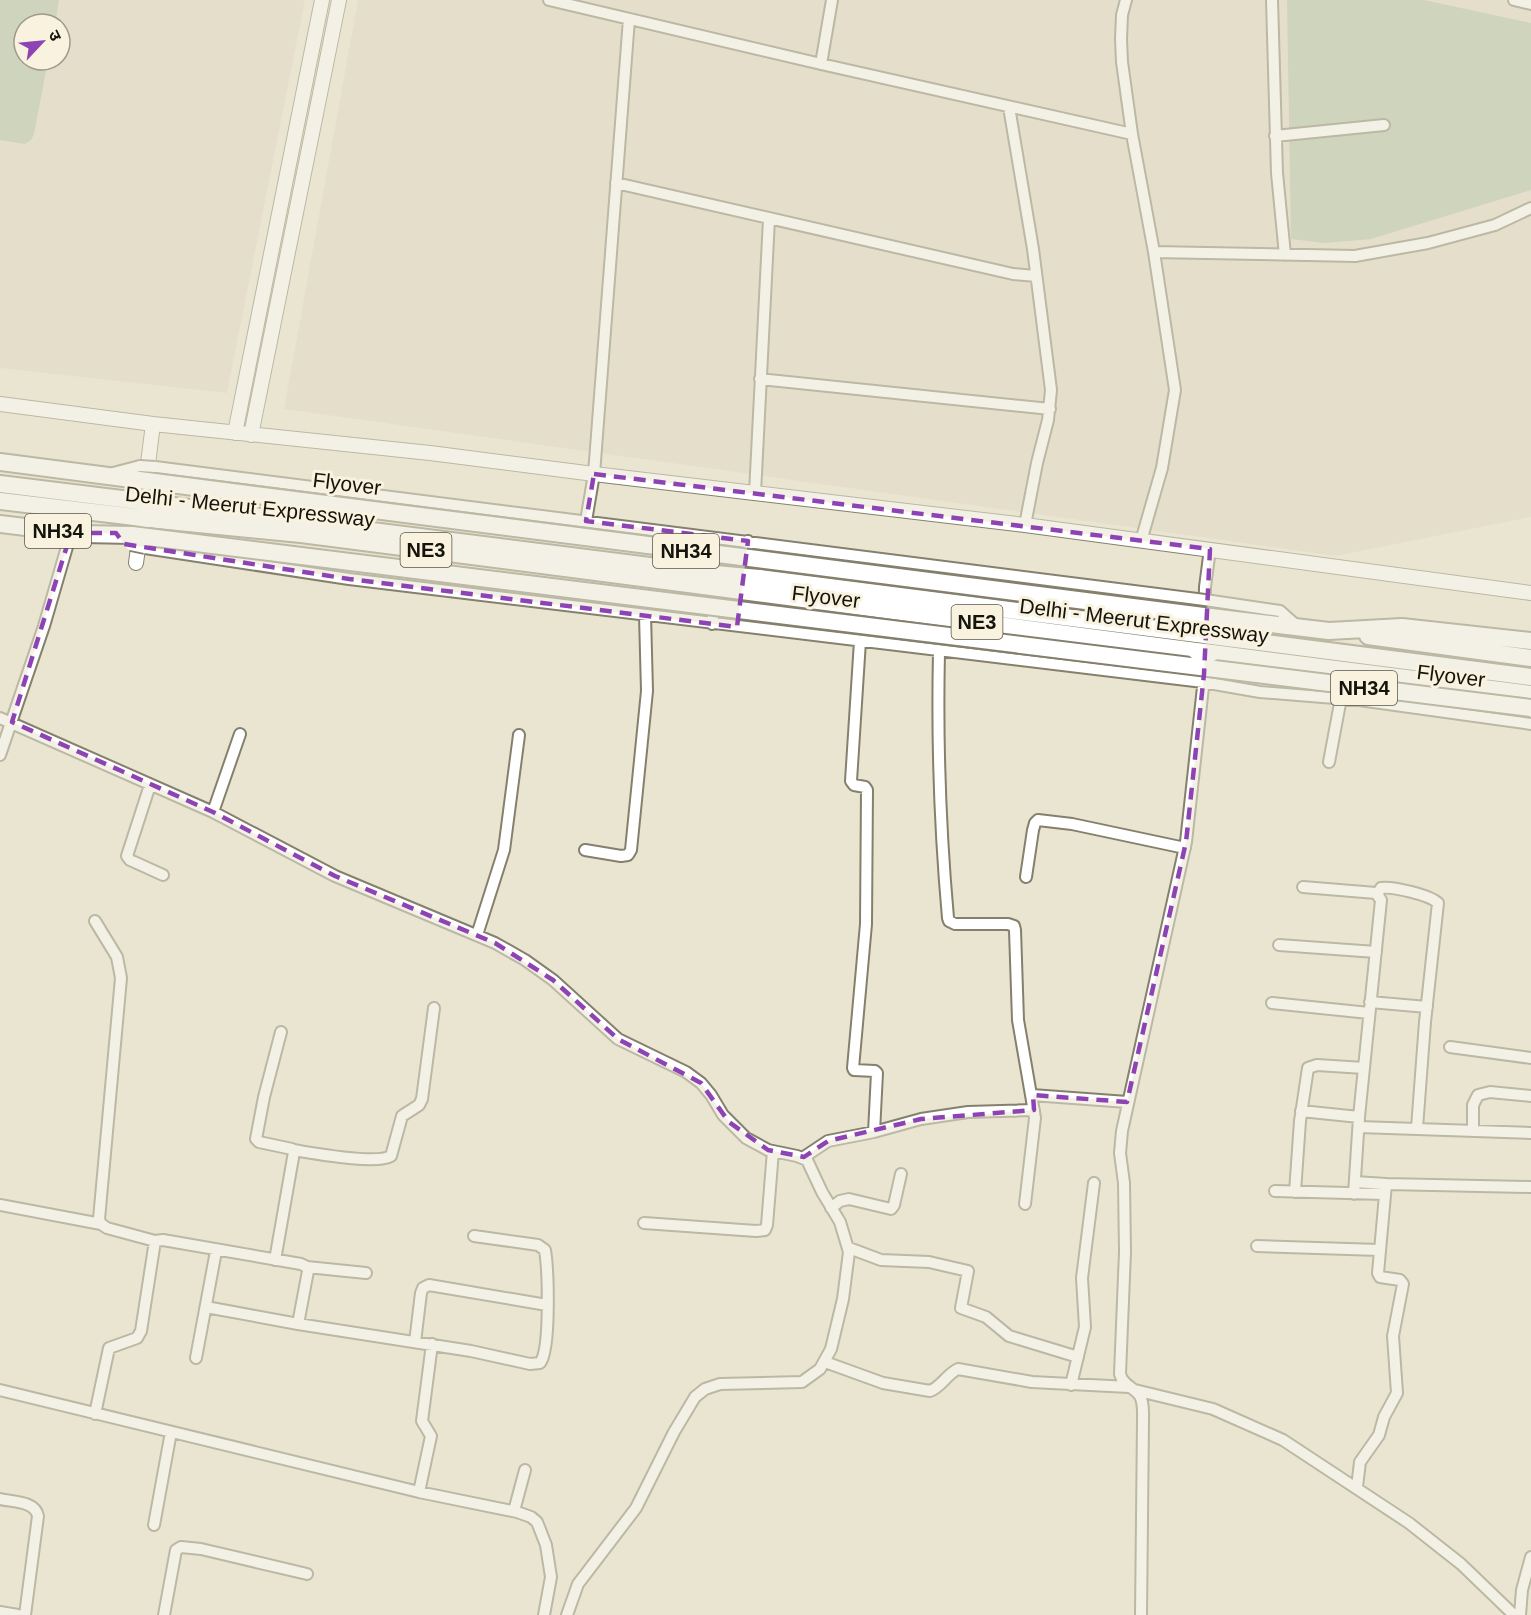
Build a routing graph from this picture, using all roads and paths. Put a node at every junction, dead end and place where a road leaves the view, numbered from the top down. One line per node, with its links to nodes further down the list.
1 (322, 0): 25 (main road)
2 (339, 0): 26 (main road)
3 (549, 0): 9 (street)
4 (832, 0): 10 (street)
5 (1126, 0): 13 (street)
6 (1272, 0): 14 (street)
7 (1514, 0): 8 (street)
8 (1531, 4)
9 (629, 19): 10 (street); 15 (street)
10 (821, 64): 11 (street)
11 (1009, 107): 13 (street); 20 (street)
12 (1384, 125): 14 (street)
13 (1132, 134): 18 (street)
14 (1275, 135): 19 (street)
15 (616, 183): 17 (street); 29 (street)
16 (1531, 208): 19 (street)
17 (769, 219): 20 (street); 21 (street)
18 (1154, 252): 19 (street); 40 (street)
19 (1285, 255)
20 (1036, 276): 23 (street)
21 (760, 379): 23 (street); 31 (street)
22 (0, 404): 24 (main road)
23 (1050, 409): 36 (street)
24 (153, 424): 25 (main road); 43 (main road)
25 (235, 433): 26 (main road)
26 (251, 435): 29 (main road)
27 (0, 462): 28 (highway, Flyover / NH34)
28 (140, 473): 34 (street, bridge); 48 (highway, Flyover / NH34, bridge)
29 (594, 474): 31 (main road); 34 (street)
30 (0, 484): 33 (highway, Delhi - Meerut Expressway / NE3)
31 (755, 493): 36 (main road)
32 (0, 501): 33 (highway, Delhi - Meerut Expressway / NE3)
33 (143, 510): 52 (highway, Delhi - Meerut Expressway / NE3, bridge)
34 (586, 521): 39 (street)
35 (0, 524): 37 (highway, NH34)
36 (1025, 525): 40 (main road)
37 (71, 533): 38 (highway, NH34); 61 (street)
38 (126, 538): 45 (street, bridge); 59 (highway, Flyover / NH34, bridge)
39 (722, 538): 41 (street); 46 (street)
40 (1141, 541): 42 (main road)
41 (748, 542): 47 (street); 48 (street, bridge)
42 (1210, 549): 44 (main road); 56 (street)
43 (136, 563)
44 (1531, 593)
45 (645, 615): 46 (street); 70 (street)
46 (712, 624): 47 (street)
47 (737, 627): 50 (street)
48 (1299, 627): 49 (highway, NH34)
49 (1329, 631): 51 (highway, NH34); 54 (highway, Flyover / NH34)
50 (860, 641): 53 (street); 95 (street)
51 (1531, 641)
52 (1204, 643): 55 (highway, Delhi - Meerut Expressway / NE3); 57 (highway, Delhi - Meerut Expressway / NE3)
53 (939, 652): 56 (street); 87 (street)
54 (1531, 658)
55 (1531, 677)
56 (1203, 682): 58 (street); 69 (street)
57 (1531, 694)
58 (1341, 698): 62 (street); 66 (street)
59 (1531, 708)
60 (0, 718): 61 (street)
61 (12, 722): 65 (street); 67 (street)
62 (1531, 724)
63 (240, 734): 68 (street)
64 (519, 735): 76 (street)
65 (0, 755)
66 (1329, 762)
67 (150, 785): 68 (street); 71 (street)
68 (213, 813): 76 (street)
69 (1185, 848): 72 (street); 89 (street)
70 (585, 850)
71 (163, 874)
72 (1026, 877)
73 (1303, 887): 74 (street)
74 (1378, 893): 78 (street); 81 (street)
75 (95, 921): 112 (street)
76 (477, 935): 98 (street)
77 (1279, 945): 78 (street)
78 (1376, 952): 80 (street)
79 (1272, 1003): 80 (street)
80 (1370, 1007): 81 (street); 86 (street)
81 (1427, 1007): 93 (street)
82 (434, 1008): 97 (street)
83 (281, 1032): 97 (street)
84 (1450, 1047): 85 (street)
85 (1531, 1058)
86 (1364, 1068): 91 (street); 92 (street)
87 (1032, 1095): 89 (street); 90 (street)
88 (1531, 1096): 94 (street)
89 (1127, 1102): 131 (street)
90 (1034, 1110): 95 (street); 108 (street)
91 (1301, 1111): 92 (street); 106 (street)
92 (1359, 1122): 93 (street); 101 (street)
93 (1417, 1128): 94 (street)
94 (1473, 1131): 96 (street)
95 (874, 1132): 99 (street)
96 (1531, 1133)
97 (293, 1150): 119 (street)
98 (773, 1151): 99 (street); 111 (street)
99 (804, 1158): 110 (street)
100 (901, 1174): 110 (street)
101 (1355, 1182): 104 (street); 107 (street)
102 (1094, 1184): 127 (street)
103 (1531, 1187): 104 (street)
104 (1385, 1189): 107 (street); 117 (street)
105 (1275, 1191): 106 (street)
106 (1295, 1191): 107 (street)
107 (1354, 1194)
108 (1024, 1204)
109 (0, 1205): 112 (street)
110 (831, 1208): 116 (street)
111 (644, 1223)
112 (101, 1224): 114 (street)
113 (474, 1236): 122 (street)
114 (155, 1241): 118 (street); 133 (street)
115 (1257, 1246): 117 (street)
116 (849, 1248): 127 (street); 129 (street)
117 (1379, 1250): 136 (street)
118 (216, 1251): 119 (street); 123 (street)
119 (275, 1260): 120 (street)
120 (307, 1267): 121 (street); 124 (street)
121 (366, 1273)
122 (547, 1305): 125 (street); 126 (street)
123 (206, 1306): 124 (street); 128 (street)
124 (298, 1324): 125 (street)
125 (415, 1342): 126 (street)
126 (432, 1344): 137 (street)
127 (1078, 1357): 130 (street)
128 (196, 1358)
129 (825, 1362): 130 (street); 148 (street)
130 (1071, 1384): 131 (street)
131 (1132, 1389): 136 (street); 149 (street)
132 (0, 1390): 133 (street)
133 (95, 1414): 134 (street)
134 (171, 1432): 137 (street); 140 (street)
135 (525, 1470): 139 (street)
136 (1356, 1487): 150 (street)
137 (419, 1492): 139 (street)
138 (0, 1499): 145 (street)
139 (514, 1511): 147 (street)
140 (154, 1525)
141 (1531, 1557): 151 (street)
142 (307, 1574): 146 (street)
143 (0, 1612): 144 (street)
144 (18, 1615)
145 (25, 1615)
146 (164, 1615)
147 (544, 1615)
148 (567, 1615)
149 (1141, 1615)
150 (1514, 1615)
151 (1520, 1615)

